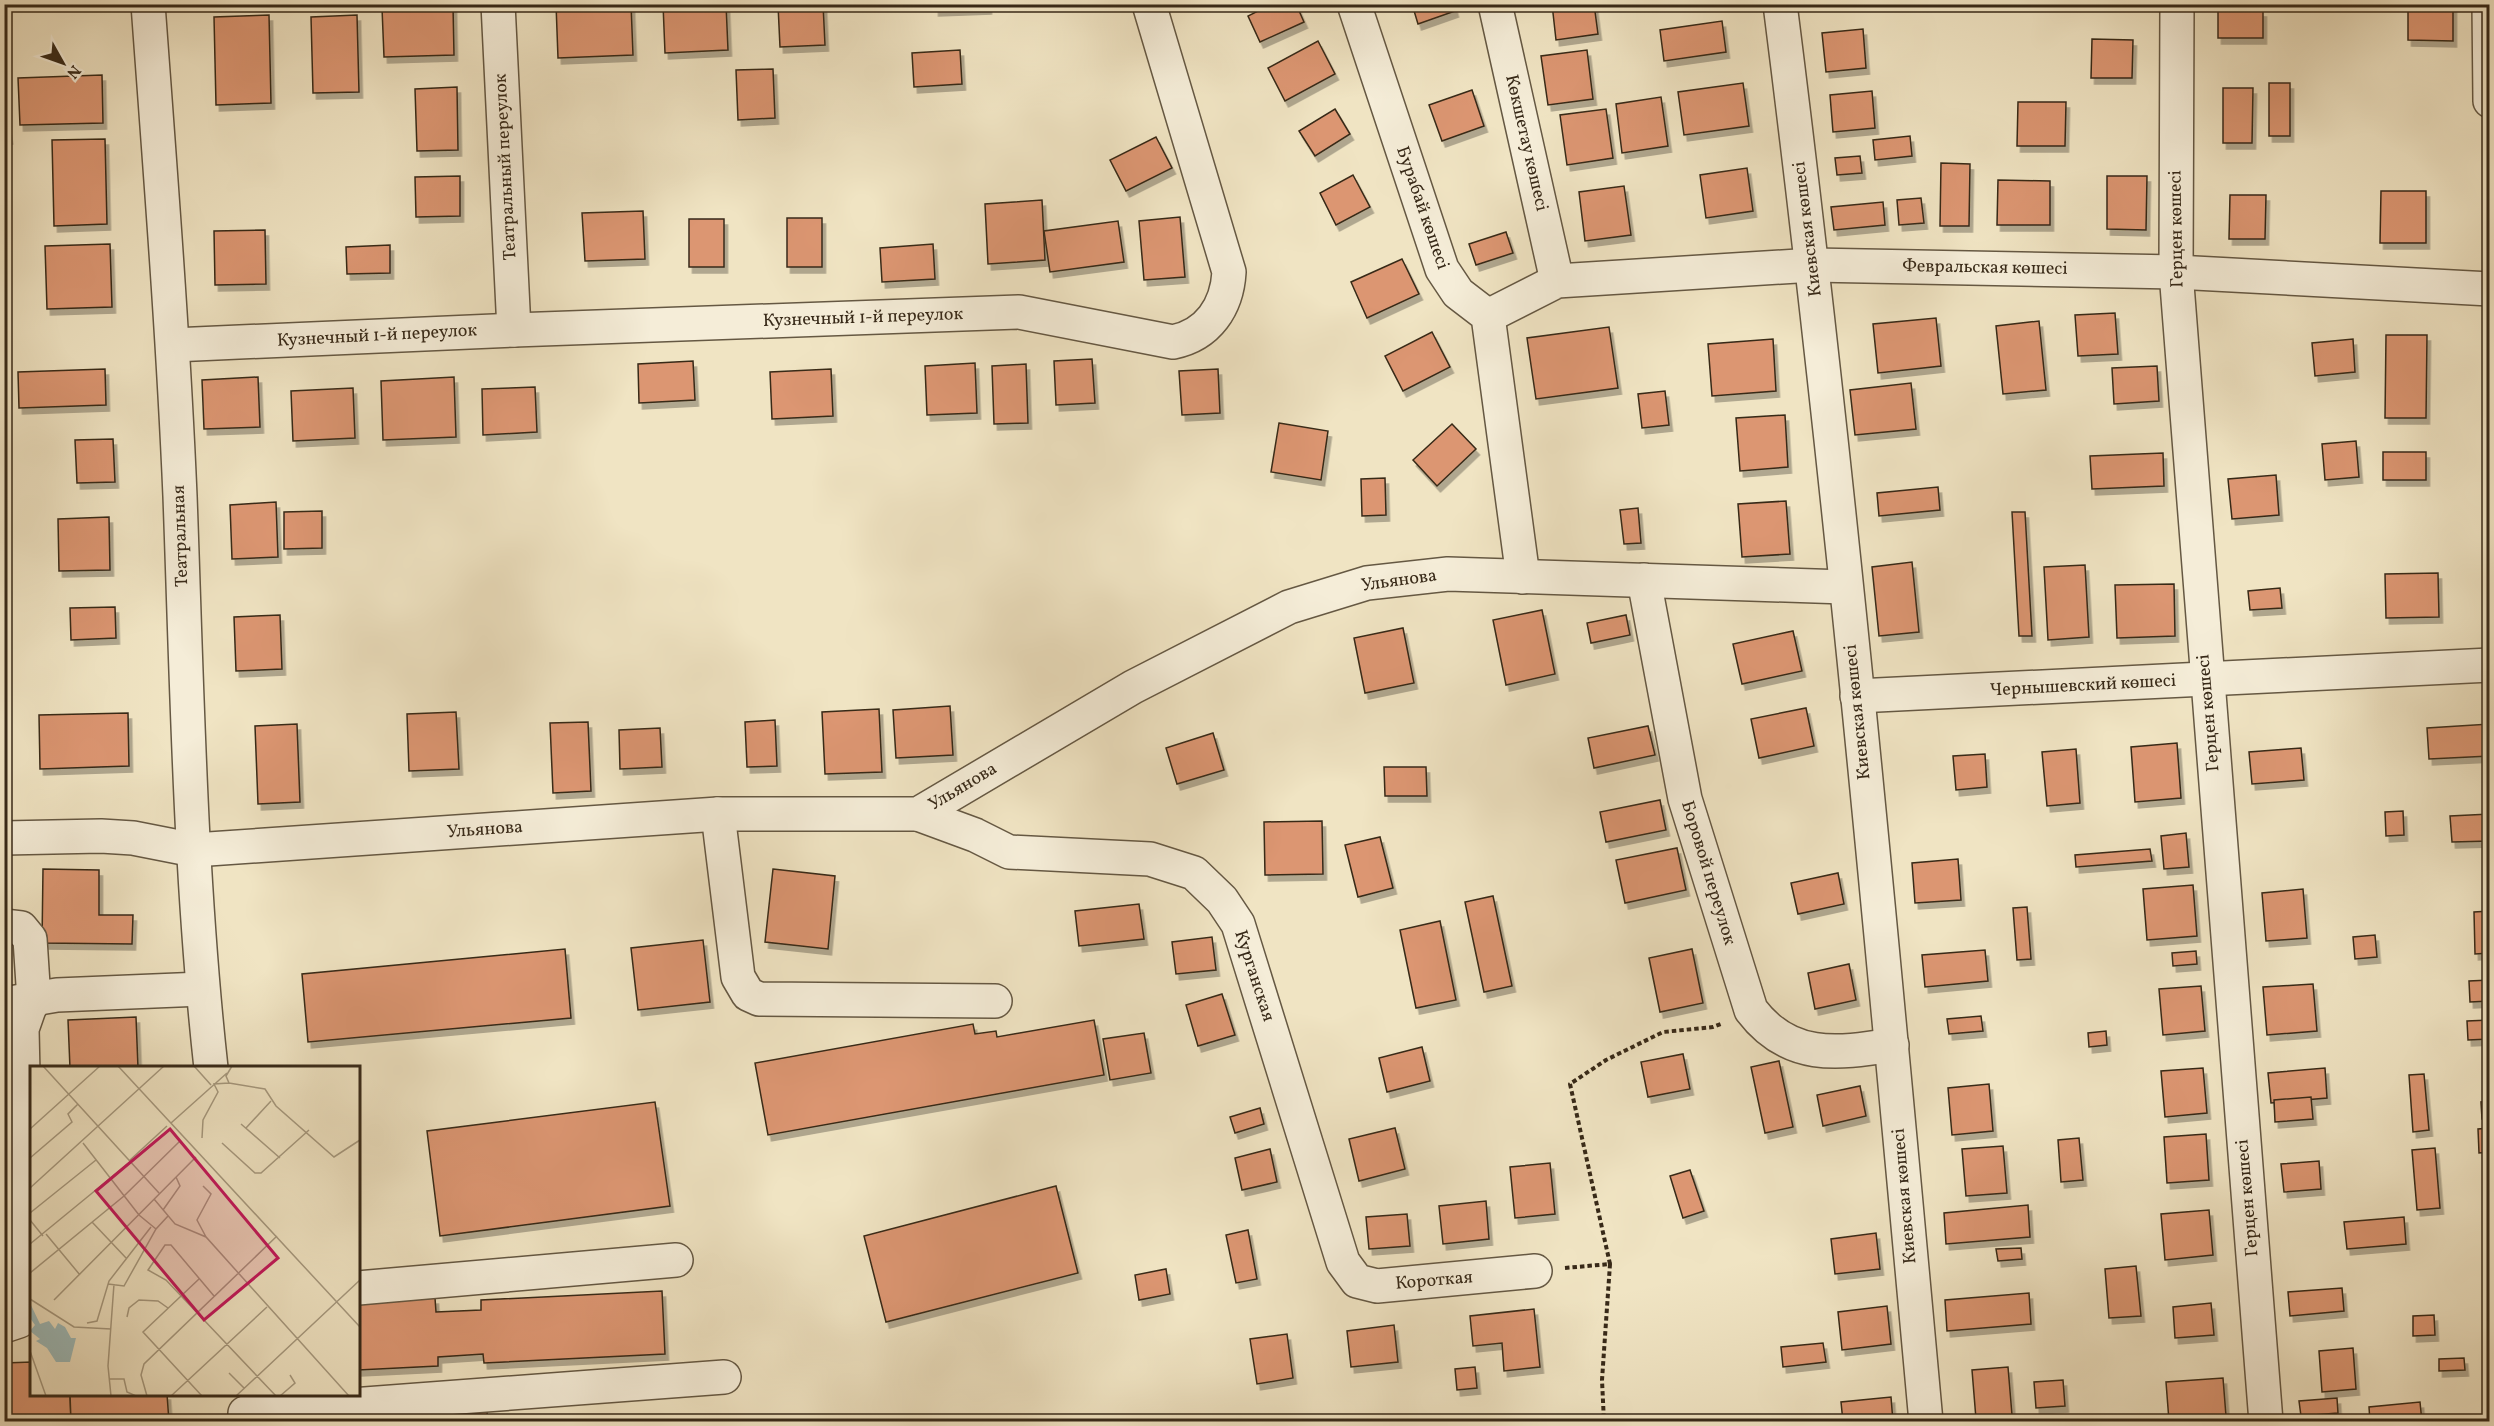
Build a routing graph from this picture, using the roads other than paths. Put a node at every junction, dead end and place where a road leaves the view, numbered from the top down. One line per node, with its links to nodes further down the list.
1 (148, 4): 16 (street, Театральная)
2 (498, 4): 15 (street, Театральный переулок)
3 (1149, 4): 15 (street, Кузнечный 1-й переулок)
4 (1354, 4): 14 (street, Бурабай көшесі)
5 (1495, 4): 12 (street, Көкшетау көшесі)
6 (1780, 4): 10 (street, Киевская көшесі)
7 (2177, 4): 11 (street, Герцен көшесі)
8 (2489, 4): 9 (street)
9 (2490, 101)
10 (1813, 265): 11 (street, Февральская көшесі); 12 (street, Февральская көшесі); 19 (street, Киевская көшесі)
11 (2176, 272): 13 (street, Февральская көшесі); 21 (street, Герцен көшесі)
12 (1557, 281): 14 (street, Февральская көшесі)
13 (2490, 289)
14 (1488, 316): 17 (street)
15 (514, 330): 16 (street, Кузнечный 1-й переулок)
16 (173, 345): 26 (street, Театральная)
17 (1523, 577): 18 (street, Ульянова); 24 (street, Ульянова)
18 (1644, 580): 19 (street, Ульянова); 31 (street, Боровой переулок)
19 (1845, 587): 22 (street, Киевская көшесі)
20 (2490, 665): 21 (street, Чернышевский көшесі)
21 (2207, 680): 22 (street, Чернышевский көшесі); 41 (street, Герцен көшесі)
22 (1857, 696): 31 (street, Киевская көшесі)
23 (718, 814): 24 (street, Ульянова); 26 (street, Ульянова); 29 (street)
24 (918, 814): 34 (street, Курганская)
25 (4, 838): 26 (street, Ульянова)
26 (194, 850): 28 (street, Театральная)
27 (4, 926): 30 (street)
28 (202, 989): 30 (street); 32 (street, Театральная)
29 (995, 1001)
30 (19, 1002): 37 (street)
31 (1892, 1045): 40 (street, Киевская көшесі)
32 (211, 1066)
33 (676, 1260): 36 (street)
34 (1343, 1262): 35 (street, Короткая)
35 (1535, 1271)
36 (360, 1288)
37 (4, 1326)
38 (724, 1377): 39 (street)
39 (244, 1410)
40 (1926, 1422)
41 (2266, 1422)

